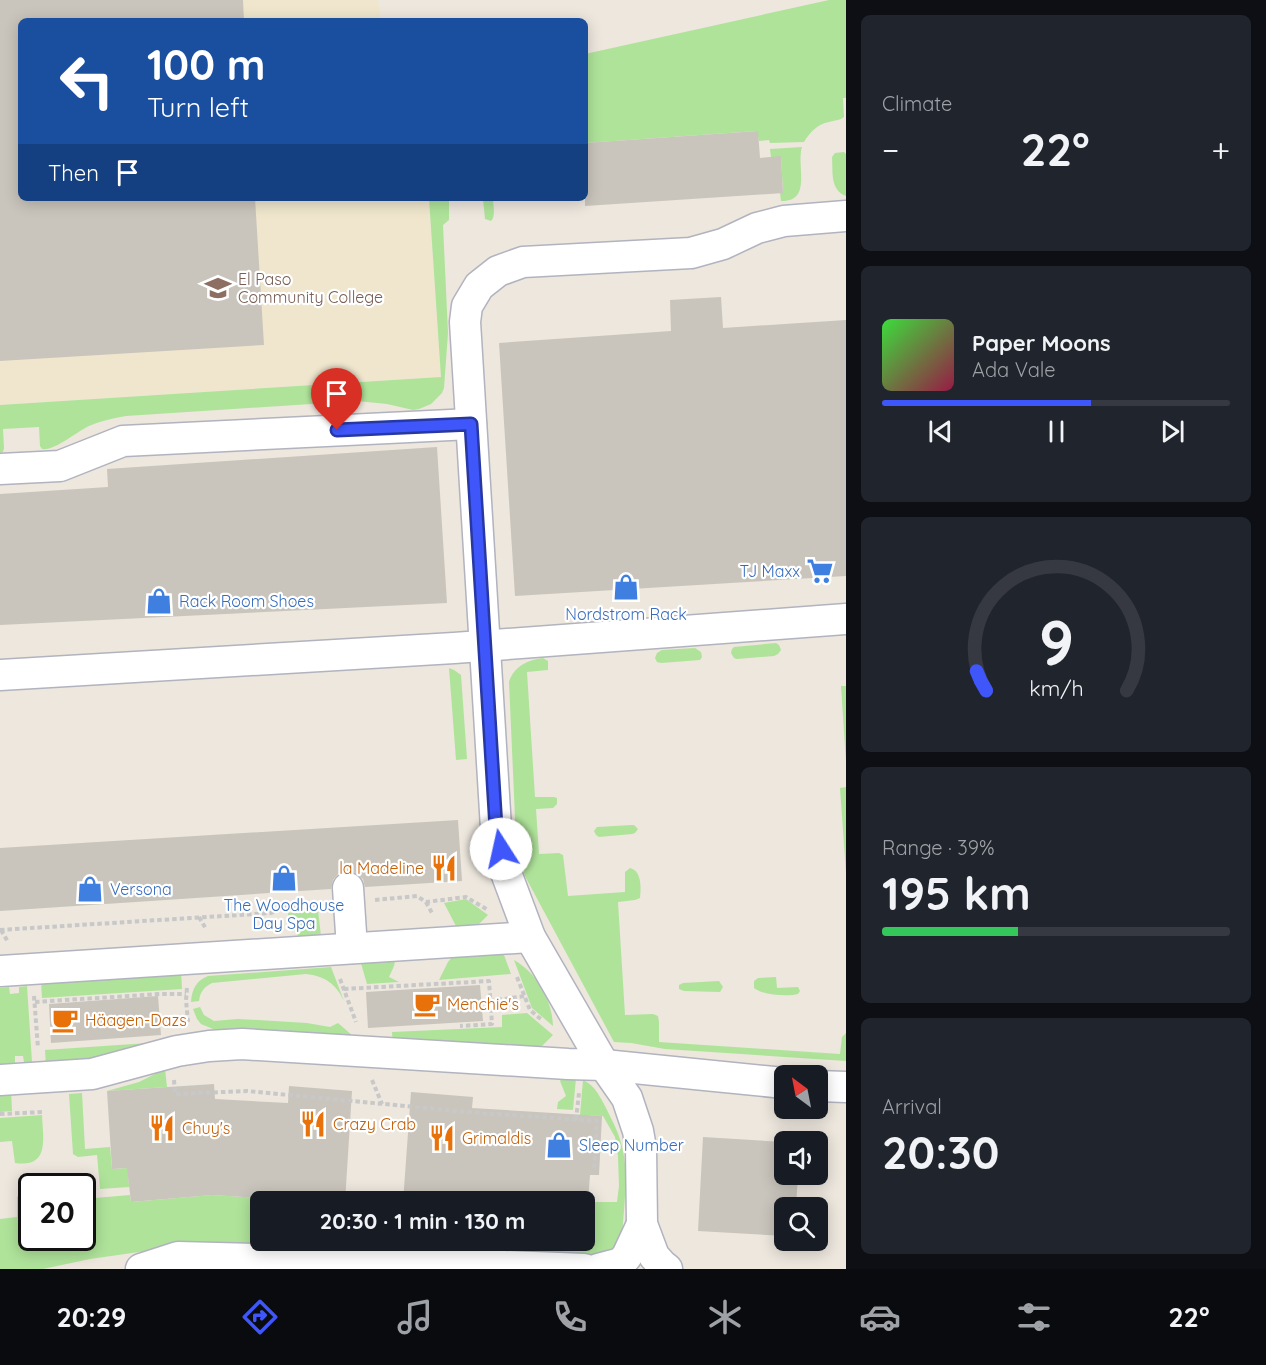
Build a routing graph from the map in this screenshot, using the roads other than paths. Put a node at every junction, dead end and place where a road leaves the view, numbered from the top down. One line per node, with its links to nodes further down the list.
1 (846, 216): 2 (lane)
2 (471, 424): 3 (lane); 5 (lane)
3 (0, 469)
4 (846, 620): 5 (lane)
5 (485, 646): 6 (lane); 8 (lane)
6 (0, 675)
7 (348, 897): 9 (lane)
8 (530, 937): 9 (lane); 11 (lane)
9 (345, 960): 10 (lane)
10 (0, 971)
11 (604, 1065): 12 (lane); 13 (lane); 16 (lane)
12 (0, 1080)
13 (774, 1082)
14 (828, 1087): 15 (lane)
15 (846, 1088)
16 (642, 1224): 19 (lane); 20 (lane)
17 (141, 1269): 18 (lane)
18 (584, 1269)
19 (598, 1269)
20 (667, 1269)

